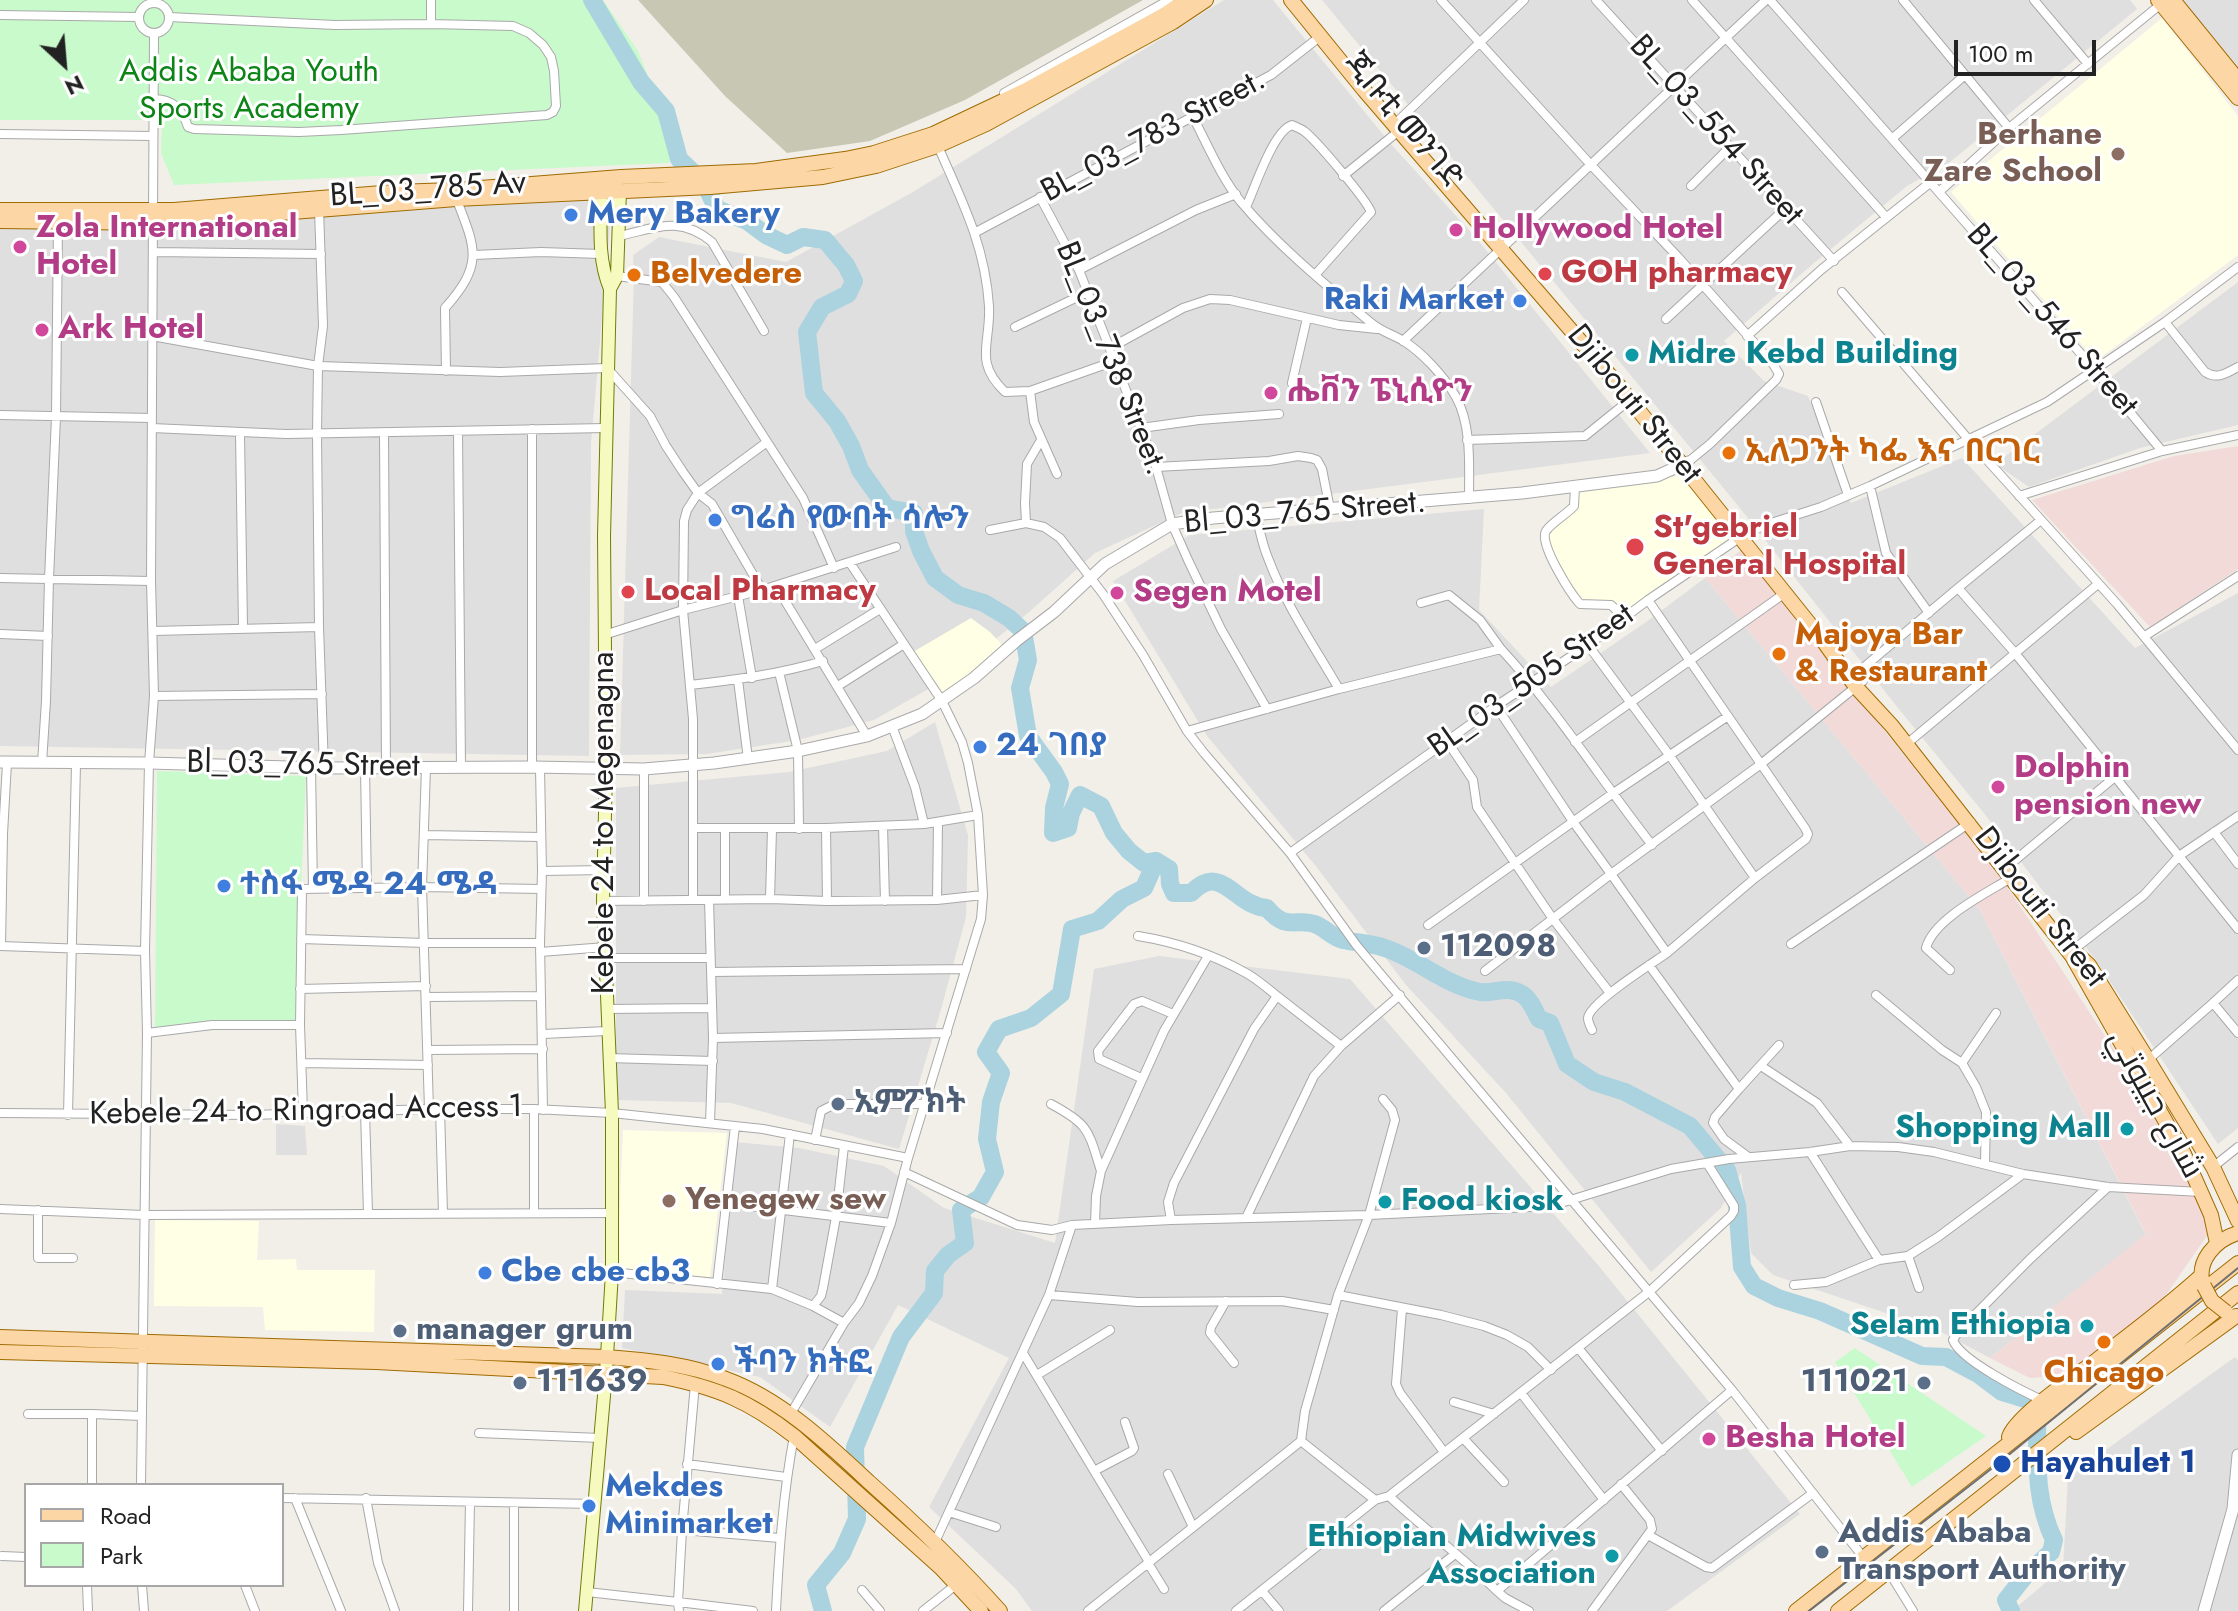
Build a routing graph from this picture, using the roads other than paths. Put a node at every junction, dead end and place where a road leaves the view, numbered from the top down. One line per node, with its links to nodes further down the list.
1 (431, 0): 19 (street)
2 (1169, 0): 37 (street)
3 (1186, 0): 37 (main road)
4 (1206, 0): 37 (main road)
5 (1291, 0): 21 (main road)
6 (1300, 0): 21 (main road, ጂቡቲ መንገድ)
7 (1441, 0): 23 (street)
8 (1524, 0): 23 (street)
9 (1596, 0): 28 (street, BL_03_554 Street)
10 (1692, 0): 22 (street)
11 (1768, 0): 22 (street); 36 (street)
12 (1903, 0): 26 (street)
13 (2034, 0): 24 (street)
14 (2164, 1): 24 (street); 25 (main road)
15 (154, 2): 17 (street); 18 (street)
16 (0, 15): 17 (street)
17 (139, 17): 20 (street)
18 (169, 17): 19 (street); 20 (street)
19 (431, 24): 30 (street)
20 (154, 33): 30 (street)
21 (1323, 33): 31 (street, BL_03_783 Street.); 32 (main road)
22 (1725, 38): 28 (street); 55 (street)
23 (1479, 42): 32 (street); 39 (street)
24 (2088, 64): 33 (street)
25 (2220, 67): 27 (main road); 29 (main road)
26 (1965, 75): 33 (street); 36 (street)
27 (2238, 80)
28 (1674, 87): 38 (street, BL_03_554 Street); 39 (street)
29 (2238, 98)
30 (153, 99): 35 (street)
31 (1193, 117): 48 (street); 49 (street, BL_03_783 Street.)
32 (1401, 125): 40 (street); 60 (main road, ጂቡቲ መንገድ)
33 (2009, 128): 46 (street)
34 (0, 134): 35 (street)
35 (153, 136): 54 (street)
36 (1893, 138): 42 (street)
37 (935, 140): 41 (main road); 58 (street)
38 (1730, 147): 43 (street); 51 (street, BL_03_554 Street)
39 (1591, 165): 60 (street); 70 (street)
40 (1343, 176): 50 (street); 68 (street)
41 (664, 182): 44 (main road, BL_03_785 Av); 47 (main road, BL_03_785 Av)
42 (1931, 182): 46 (street, BL_03_546 Street); 55 (street)
43 (1691, 186)
44 (620, 190): 45 (main road, BL_03_785 Av); 59 (main road)
45 (601, 192): 47 (main road, BL_03_785 Av); 63 (main road)
46 (1939, 192): 89 (street, BL_03_546 Street)
47 (455, 194): 52 (main road, BL_03_785 Av); 54 (main road, BL_03_785 Av); 64 (street)
48 (1236, 194): 50 (street); 67 (street)
49 (1040, 197): 58 (street, BL_03_783 Street.); 67 (street, BL_03_738 Street.)
50 (1246, 207): 68 (street)
51 (1786, 208): 65 (street, BL_03_554 Street); 70 (street)
52 (319, 209): 54 (main road, BL_03_785 Av); 62 (street)
53 (0, 210): 54 (main road, BL_03_785 Av)
54 (153, 217): 57 (main road, BL_03_785 Av); 61 (street)
55 (1886, 217): 65 (street)
56 (0, 221): 57 (main road, BL_03_785 Av)
57 (58, 222): 96 (street)
58 (976, 232): 91 (street)
59 (619, 236): 69 (main road); 79 (street)
60 (1504, 246): 82 (street); 92 (main road, Djibouti Street)
61 (153, 252): 62 (street); 80 (street)
62 (321, 254): 85 (street)
63 (601, 254): 64 (street); 71 (main road)
64 (474, 255): 88 (street)
65 (1834, 261): 81 (street)
66 (2238, 267): 76 (street, BL_03_505 Street)
67 (1079, 270): 72 (street, BL_03_738 Street.)
68 (1315, 275): 78 (street)
69 (617, 276): 71 (main road); 110 (street)
70 (1703, 285): 75 (street); 81 (street)
71 (610, 289): 87 (main road, Kebele 24 to Megenagna)
72 (1088, 292): 77 (street); 83 (street, BL_03_738 Street.)
73 (1842, 292): 109 (street)
74 (1307, 318): 78 (street); 83 (street); 90 (street)
75 (1666, 319)
76 (2165, 322): 86 (street); 89 (street, BL_03_505 Street)
77 (1015, 327)
78 (1378, 329): 82 (street)
79 (764, 331)
80 (152, 336): 85 (street); 97 (street)
81 (1747, 336): 112 (street)
82 (1403, 341): 108 (street)
83 (1110, 348): 84 (street, BL_03_738 Street.)
84 (1115, 361): 91 (street); 100 (street, BL_03_738 Street.)
85 (318, 366): 88 (street); 105 (street)
86 (2238, 367)
87 (607, 368): 88 (street); 99 (main road, Kebele 24 to Megenagna); 117 (street)
88 (446, 371)
89 (2096, 371): 109 (street, BL_03_505 Street); 111 (street, BL_03_546 Street)
90 (1292, 383)
91 (1030, 391): 107 (street)
92 (1632, 398): 108 (street); 112 (main road, Djibouti Street)
93 (1816, 402): 118 (street)
94 (1279, 414): 100 (street)
95 (0, 415): 96 (street)
96 (56, 417): 97 (street); 134 (street)
97 (152, 418): 98 (street)
98 (152, 428): 104 (street); 135 (street)
99 (606, 428): 101 (street); 152 (main road, Kebele 24 to Megenagna)
100 (1141, 428): 113 (street, BL_03_738 Street.)
101 (532, 429): 102 (street); 195 (street)
102 (458, 431): 103 (street); 198 (street)
103 (384, 432): 105 (street); 194 (street)
104 (240, 433): 105 (street); 149 (street)
105 (317, 433): 148 (street)
106 (2238, 435): 111 (street)
107 (1041, 440): 114 (street); 124 (street)
108 (1467, 440): 120 (street)
109 (1969, 440): 115 (street, BL_03_505 Street); 119 (street)
110 (767, 442): 117 (street); 130 (street)
111 (2162, 451): 119 (street)
112 (1685, 464): 116 (street, Bl_03_765 Street.); 127 (main road, Djibouti Street)
113 (1156, 467): 121 (street); 125 (street, BL_03_738 Street.)
114 (1057, 474)
115 (1870, 486): 118 (street, BL_03_505 Street); 146 (street)
116 (1575, 487): 120 (street, Bl_03_765 Street.); 147 (street)
117 (698, 493): 139 (street); 145 (street)
118 (1848, 495): 127 (street, BL_03_505 Street)
119 (2019, 496): 123 (street)
120 (1469, 499): 121 (street, Bl_03_765 Street.)
121 (1330, 509): 122 (street, Bl_03_765 Street.)
122 (1256, 516): 125 (street, Bl_03_765 Street.); 169 (street)
123 (2041, 520): 136 (street); 138 (street)
124 (1026, 523): 126 (street); 133 (street)
125 (1172, 524): 133 (street, Bl_03_765 Street.); 175 (street, BL_03_738 Street.)
126 (990, 530)
127 (1742, 536): 140 (main road, Djibouti Street); 142 (street, BL_03_505 Street)
128 (896, 547): 129 (street)
129 (850, 563): 130 (street); 144 (street)
130 (834, 568): 137 (street)
131 (2238, 576): 154 (street)
132 (0, 578): 134 (street)
133 (1089, 578): 172 (street, Bl_03_765 Street.); 178 (street)
134 (49, 579): 135 (street); 153 (street)
135 (151, 581): 150 (street)
136 (2098, 584): 154 (street); 159 (street)
137 (776, 586): 139 (street); 157 (street)
138 (1958, 588): 146 (street); 159 (street)
139 (762, 590): 141 (street)
140 (1787, 592): 161 (street); 165 (main road, Djibouti Street)
141 (738, 596): 145 (street); 163 (street)
142 (1648, 600): 147 (street, BL_03_505 Street); 161 (street)
143 (1421, 603): 158 (street)
144 (880, 609): 155 (street); 157 (street)
145 (683, 610): 152 (street); 167 (street)
146 (1929, 613): 165 (street)
147 (1625, 618): 156 (street, BL_03_505 Street)
148 (319, 627): 149 (street); 170 (street)
149 (243, 628): 150 (street)
150 (153, 631): 171 (street)
151 (0, 634): 153 (street)
152 (604, 635): 199 (main road, Kebele 24 to Megenagna)
153 (48, 636): 188 (street)
154 (2145, 636): 183 (street)
155 (904, 644): 168 (street); 172 (street)
156 (1588, 645): 166 (street, BL_03_505 Street); 173 (street)
157 (815, 649): 160 (street)
158 (1501, 649): 166 (street); 169 (street)
159 (2015, 653): 182 (street); 201 (street)
160 (823, 661): 162 (street); 168 (street)
161 (1691, 661): 173 (street); 176 (street)
162 (779, 672): 163 (street); 184 (street)
163 (752, 678): 164 (street)
164 (738, 680): 167 (street); 186 (street)
165 (1859, 680): 182 (main road, Djibouti Street); 191 (street); 208 (main road, Djibouti Street)
166 (1532, 683): 174 (street, BL_03_505 Street); 181 (street)
167 (690, 685): 192 (street)
168 (838, 686): 179 (street)
169 (1339, 689): 175 (street)
170 (322, 694): 171 (street); 196 (street)
171 (154, 696): 189 (street)
172 (942, 701): 177 (street, Bl_03_765 Street.); 204 (street)
173 (1631, 703): 181 (street); 185 (street)
174 (1496, 706): 180 (street, BL_03_505 Street); 207 (street)
175 (1267, 709): 178 (street)
176 (1728, 716): 185 (street); 191 (street)
177 (892, 726): 179 (street, Bl_03_765 Street.); 209 (street)
178 (1187, 731): 221 (street)
179 (867, 736): 184 (street, Bl_03_765 Street.)
180 (1447, 741): 221 (street, BL_03_505 Street); 224 (street)
181 (1575, 742): 202 (street)
182 (1909, 742): 208 (main road, Djibouti Street)
183 (2236, 745)
184 (798, 751): 186 (street, Bl_03_765 Street.); 215 (street)
185 (1670, 756): 202 (street); 203 (street)
186 (748, 759): 192 (street, Bl_03_765 Street.)
187 (4, 762): 188 (street, Bl_03_765 Street); 217 (street)
188 (42, 763): 190 (street, Bl_03_765 Street)
189 (149, 763): 190 (street, Bl_03_765 Street); 196 (street, Bl_03_765 Street); 255 (street)
190 (76, 764): 253 (street)
191 (1761, 764): 203 (street); 229 (street)
192 (694, 765): 200 (street, Bl_03_765 Street.); 211 (street)
193 (365, 767): 194 (street, Bl_03_765 Street); 196 (street, Bl_03_765 Street); 232 (street)
194 (386, 767): 197 (street, Bl_03_765 Street)
195 (536, 767): 198 (street, Bl_03_765 Street); 199 (street, Bl_03_765 Street); 219 (street)
196 (318, 768): 231 (street)
197 (426, 768): 198 (street, Bl_03_765 Street); 218 (street)
198 (461, 768)
199 (606, 769): 200 (street, Bl_03_765 Street.); 225 (main road, Kebele 24 to Megenagna)
200 (644, 769): 241 (street)
201 (2116, 776): 222 (street); 228 (street)
202 (1612, 794): 207 (street); 220 (street)
203 (1705, 807): 220 (street); 229 (street)
204 (978, 815): 206 (street); 234 (street)
205 (2238, 816): 216 (street)
206 (938, 823): 209 (street); 239 (street)
207 (1574, 823): 224 (street); 227 (street)
208 (1969, 823): 228 (main road, Djibouti Street); 250 (street)
209 (924, 824): 210 (street)
210 (883, 826): 212 (street); 243 (street)
211 (694, 828): 213 (street); 237 (street)
212 (826, 828): 215 (street); 242 (street)
213 (725, 829): 214 (street); 235 (street)
214 (772, 829): 215 (street); 236 (street)
215 (799, 829)
216 (2214, 832): 222 (street); 223 (street)
217 (2, 834): 251 (street)
218 (424, 835): 219 (street); 230 (street)
219 (541, 837): 226 (street)
220 (1652, 845): 227 (street)
221 (1290, 853): 270 (street)
222 (2179, 856): 246 (street); 254 (street)
223 (2238, 864)
224 (1515, 865): 244 (street); 245 (street)
225 (604, 870): 226 (street); 240 (main road, Kebele 24 to Megenagna)
226 (542, 871): 233 (street)
227 (1611, 874): 244 (street); 257 (street)
228 (2011, 874): 254 (main road, Djibouti Street); 262 (street); 265 (main road, Djibouti Street)
229 (1755, 878): 257 (street)
230 (422, 887): 232 (street); 233 (street); 249 (street)
231 (313, 889): 232 (street); 248 (street)
232 (367, 889)
233 (541, 889): 252 (street)
234 (983, 895): 239 (street); 261 (street)
235 (725, 899): 236 (street); 238 (street)
236 (770, 899): 242 (street)
237 (693, 900): 238 (street); 241 (street)
238 (709, 900): 259 (street)
239 (937, 900): 243 (street)
240 (603, 901): 241 (street); 256 (main road, Kebele 24 to Megenagna)
241 (644, 901)
242 (827, 901): 243 (street)
243 (885, 901)
244 (1553, 919): 263 (street); 269 (street)
245 (1428, 925)
246 (2238, 929)
247 (1138, 936): 258 (street)
248 (301, 939): 249 (street); 268 (street)
249 (425, 943): 252 (street); 267 (street)
250 (1791, 944)
251 (0, 946): 253 (street)
252 (540, 947): 256 (street); 272 (street)
253 (71, 948): 255 (street); 311 (street)
254 (2073, 950): 293 (main road, Djibouti Street)
255 (145, 951): 283 (street)
256 (606, 953): 259 (street); 277 (main road, Kebele 24 to Megenagna)
257 (1667, 953): 260 (street)
258 (1208, 956): 273 (street); 279 (street)
259 (710, 958): 264 (street)
260 (1649, 965): 269 (street); 300 (street)
261 (966, 969): 264 (street); 284 (street)
262 (1950, 970)
263 (1485, 971)
264 (711, 972): 276 (street)
265 (2079, 972): 330 (main road, شارع جيبوتي)
266 (2238, 980): 275 (street)
267 (426, 986): 268 (street); 274 (street)
268 (300, 989): 280 (street)
269 (1610, 993): 281 (street)
270 (1400, 995): 289 (street); 331 (street)
271 (1876, 995): 296 (street)
272 (541, 996): 274 (street); 286 (street)
273 (1277, 996): 289 (street); 344 (street)
274 (426, 997): 291 (street)
275 (2213, 1003): 285 (street); 293 (street)
276 (712, 1008): 277 (street); 287 (street)
277 (607, 1009): 282 (main road, Kebele 24 to Megenagna)
278 (1996, 1013): 296 (street)
279 (1173, 1014): 299 (street); 299 (street)
280 (300, 1025): 283 (street); 295 (street)
281 (1592, 1030)
282 (607, 1031): 286 (street); 292 (main road, Kebele 24 to Megenagna)
283 (147, 1033): 312 (street)
284 (947, 1033): 287 (street); 302 (street)
285 (2238, 1033)
286 (543, 1034): 290 (street)
287 (713, 1038): 294 (street)
288 (1779, 1045): 298 (street)
289 (1341, 1046): 343 (street)
290 (543, 1049): 291 (street); 306 (street)
291 (428, 1050): 297 (street)
292 (608, 1058): 294 (street); 310 (main road, Kebele 24 to Megenagna)
293 (2148, 1060): 325 (main road, Djibouti Street)
294 (713, 1061): 313 (street)
295 (302, 1063): 297 (street); 308 (street)
296 (1962, 1063): 324 (street)
297 (428, 1065): 304 (street)
298 (1761, 1066): 300 (street); 318 (street)
299 (1141, 1078): 326 (street)
300 (1739, 1089): 321 (street)
301 (1383, 1099): 341 (street)
302 (925, 1104): 316 (street); 322 (street)
303 (1051, 1104): 326 (street)
304 (429, 1109): 305 (street, Kebele 24 to Ringroad Access 1); 307 (street, Kebele 24 to Ringroad Access 1)
305 (440, 1109): 306 (street, Kebele 24 to Ringroad Access 1); 338 (street)
306 (539, 1110): 310 (street, Kebele 24 to Ringroad Access 1); 336 (street)
307 (365, 1111): 308 (street, Kebele 24 to Ringroad Access 1); 337 (street)
308 (303, 1112): 312 (street, Kebele 24 to Ringroad Access 1)
309 (0, 1113): 311 (street, Kebele 24 to Ringroad Access 1)
310 (612, 1113): 313 (street, Kebele 24 to Ringroad Access 1); 339 (main road, Kebele 24 to Megenagna)
311 (68, 1115): 312 (street, Kebele 24 to Ringroad Access 1)
312 (146, 1115): 340 (street)
313 (710, 1123): 314 (street, Kebele 24 to Ringroad Access 1)
314 (735, 1126): 315 (street, Kebele 24 to Ringroad Access 1); 332 (street)
315 (790, 1134): 316 (street, Kebele 24 to Ringroad Access 1); 335 (street)
316 (815, 1140): 317 (street, Kebele 24 to Ringroad Access 1)
317 (844, 1146): 322 (street, Kebele 24 to Ringroad Access 1); 342 (street)
318 (1850, 1146): 320 (street); 324 (street)
319 (2238, 1147): 325 (street)
320 (1810, 1152): 321 (street); 353 (street)
321 (1747, 1156): 323 (street)
322 (908, 1158): 327 (street)
323 (1712, 1162): 331 (street); 361 (street)
324 (1985, 1164): 328 (street)
325 (2213, 1167): 345 (main road, Djibouti Street)
326 (1101, 1171): 347 (street)
327 (904, 1172): 346 (street); 348 (street)
328 (2023, 1174): 329 (street); 351 (street)
329 (2108, 1187): 330 (street); 386 (street)
330 (2201, 1192): 350 (main road, شارع جيبوتي)
331 (1573, 1201): 341 (street); 361 (street)
332 (726, 1203): 335 (street); 357 (street)
333 (0, 1209): 334 (street)
334 (38, 1210): 340 (street); 352 (street)
335 (781, 1210): 342 (street); 360 (street)
336 (534, 1212): 338 (street); 339 (street)
337 (368, 1213): 338 (street); 340 (street)
338 (443, 1213)
339 (612, 1213): 355 (main road, Kebele 24 to Megenagna)
340 (144, 1215): 374 (street)
341 (1369, 1215): 343 (street); 364 (street)
342 (836, 1217): 346 (street); 366 (street)
343 (1246, 1218): 344 (street)
344 (1171, 1220): 347 (street)
345 (2238, 1221)
346 (891, 1223): 370 (street)
347 (1095, 1224): 348 (street)
348 (1072, 1225): 363 (street)
349 (2238, 1233): 350 (main road)
350 (2217, 1243): 356 (main road)
351 (1908, 1256): 353 (street); 359 (street)
352 (73, 1258)
353 (1879, 1260): 358 (street)
354 (2238, 1263): 386 (main road)
355 (612, 1272): 357 (street); 377 (main road, Kebele 24 to Megenagna)
356 (2202, 1281): 369 (main road, bridge); 386 (main road)
357 (717, 1284): 360 (street)
358 (1794, 1285)
359 (1919, 1288)
360 (772, 1289): 366 (street)
361 (1650, 1291): 373 (street); 383 (street)
362 (2238, 1293): 398 (main road)
363 (1049, 1295): 365 (street); 376 (street)
364 (1338, 1295): 367 (street); 368 (street)
365 (1226, 1301): 368 (street); 378 (street)
366 (813, 1306): 370 (street)
367 (1402, 1309): 379 (street); 400 (street)
368 (1334, 1310): 397 (street)
369 (2233, 1315): 398 (main road)
370 (844, 1323): 390 (street)
371 (1110, 1330): 381 (street)
372 (0, 1337): 374 (main road)
373 (1579, 1349): 379 (street); 399 (street)
374 (143, 1350): 375 (main road); 377 (main road); 380 (main road); 391 (street)
375 (0, 1352)
376 (1023, 1353): 381 (street); 423 (street)
377 (606, 1357): 380 (main road, Kebele 24 to Megenagna); 390 (main road)
378 (1234, 1363)
379 (1551, 1370): 384 (street)
380 (606, 1373): 382 (main road); 395 (main road)
381 (1037, 1375): 403 (street)
382 (695, 1384): 394 (main road); 402 (street)
383 (1732, 1390): 399 (street); 411 (street)
384 (1521, 1393): 389 (street); 418 (street)
385 (1454, 1402): 389 (street)
386 (2043, 1406): 433 (main road)
387 (28, 1414): 388 (street)
388 (92, 1414): 391 (street); 407 (street)
389 (1494, 1414): 396 (street)
390 (790, 1415): 410 (main road)
391 (142, 1416): 408 (street)
392 (1125, 1422): 403 (street)
393 (479, 1433): 395 (street)
394 (794, 1436): 405 (street); 416 (main road)
395 (600, 1438): 421 (main road)
396 (1463, 1438): 400 (street); 406 (street)
397 (1301, 1441): 417 (street); 425 (street)
398 (2049, 1443): 435 (main road)
399 (1662, 1451): 409 (street)
400 (1444, 1452): 412 (street)
401 (2238, 1455): 422 (street)
402 (687, 1464): 405 (street); 426 (street)
403 (1094, 1471): 434 (street)
404 (1168, 1474): 425 (street)
405 (786, 1477): 428 (street)
406 (1504, 1482)
407 (92, 1483)
408 (141, 1483)
409 (1621, 1484): 418 (street); 427 (street)
410 (874, 1486): 416 (main road); 429 (main road)
411 (1813, 1493): 427 (street); 433 (street)
412 (1389, 1496): 417 (street); 430 (street)
413 (284, 1498): 414 (street)
414 (295, 1498): 415 (street); 451 (street)
415 (366, 1498): 419 (street); 452 (street)
416 (864, 1498): 436 (main road)
417 (1375, 1500): 442 (street)
418 (1604, 1500): 443 (street)
419 (470, 1502): 420 (street); 453 (street)
420 (514, 1503): 421 (street); 454 (street)
421 (595, 1504): 444 (main road)
422 (2235, 1510): 470 (street)
423 (949, 1512): 424 (street); 429 (street)
424 (996, 1527)
425 (1193, 1527): 434 (street)
426 (682, 1530): 428 (street); 445 (street)
427 (1648, 1535): 466 (street)
428 (780, 1538): 457 (street)
429 (935, 1542): 461 (main road)
430 (1455, 1554): 443 (street); 464 (street)
431 (2, 1556): 432 (street)
432 (24, 1557)
433 (1863, 1557): 467 (main road)
434 (1148, 1562): 440 (street); 447 (street)
435 (1889, 1572): 468 (main road); 469 (street)
436 (957, 1584): 459 (street); 460 (main road)
437 (87, 1587): 448 (street)
438 (142, 1587): 449 (street)
439 (246, 1587): 450 (street)
440 (1164, 1589)
441 (862, 1590): 458 (street)
442 (1262, 1591): 462 (street); 463 (street)
443 (1497, 1591): 446 (street)
444 (587, 1592): 445 (street); 455 (main road)
445 (678, 1607): 456 (street)
446 (1513, 1608): 465 (street)
447 (1093, 1609)
448 (88, 1611)
449 (144, 1611)
450 (255, 1611)
451 (341, 1611)
452 (395, 1611)
453 (468, 1611)
454 (514, 1611)
455 (585, 1611)
456 (753, 1611)
457 (776, 1611)
458 (880, 1611)
459 (923, 1611)
460 (981, 1611)
461 (1000, 1611)
462 (1236, 1611)
463 (1279, 1611)
464 (1384, 1611)
465 (1529, 1611)
466 (1592, 1611)
467 (1796, 1611)
468 (1838, 1611)
469 (1913, 1611)
470 (2204, 1611)

